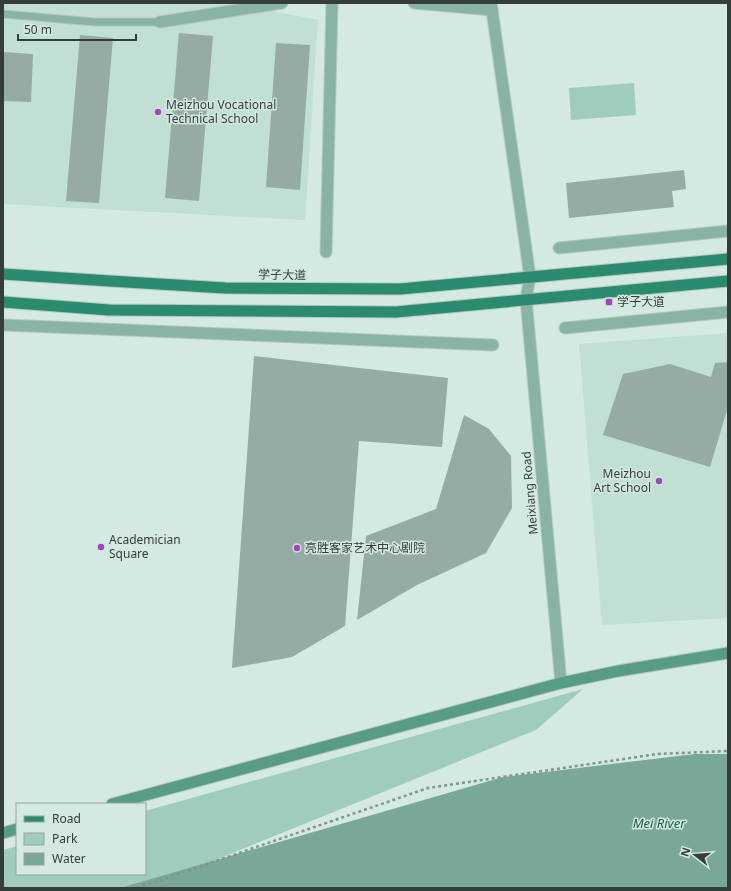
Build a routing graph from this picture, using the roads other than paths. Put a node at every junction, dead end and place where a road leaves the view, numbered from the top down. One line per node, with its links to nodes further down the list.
1 (282, 3): 6 (street)
2 (332, 3): 9 (street)
3 (414, 3): 4 (street)
4 (492, 7): 12 (street, Meixiang Road)
5 (3, 14): 6 (lane)
6 (160, 22)
7 (728, 231): 8 (street)
8 (558, 248)
9 (326, 252)
10 (728, 259): 12 (main road, 学子大道)
11 (3, 274): 12 (main road, 学子大道)
12 (530, 277): 14 (street, Meixiang Road)
13 (728, 281): 14 (main road)
14 (526, 299): 15 (main road); 21 (street, Meixiang Road)
15 (3, 302)
16 (728, 312): 18 (street)
17 (3, 326): 19 (street)
18 (565, 328)
19 (494, 345)
20 (728, 653): 21 (main road)
21 (561, 684): 22 (main road)
22 (116, 803)
23 (16, 830): 24 (main road)
24 (3, 833)

